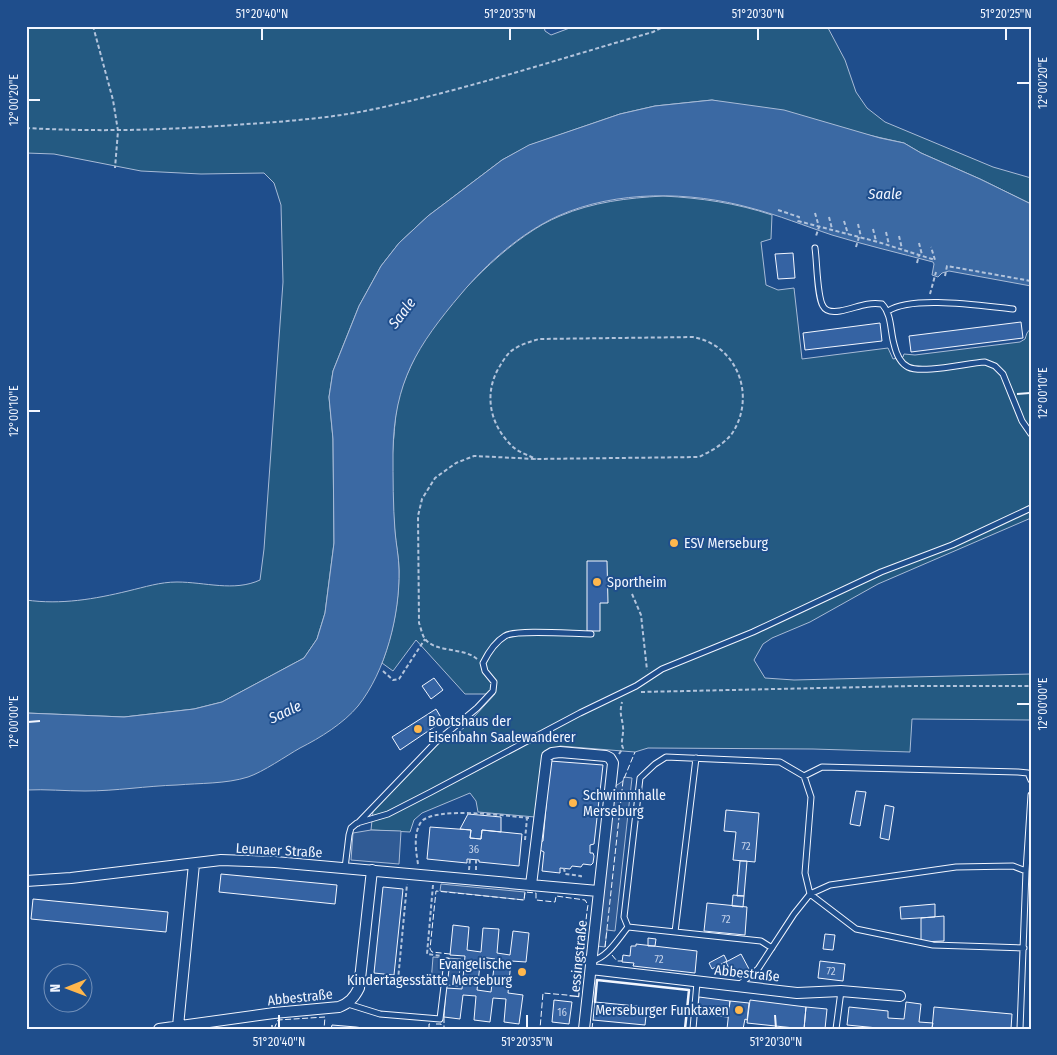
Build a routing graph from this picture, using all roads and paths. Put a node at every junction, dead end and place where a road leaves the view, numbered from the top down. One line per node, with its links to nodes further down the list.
1 (93, 26): 4 (path)
2 (665, 26): 4 (path)
3 (26, 128): 4 (path)
4 (118, 132): 5 (path)
5 (115, 168)
6 (778, 210): 11 (path)
7 (815, 213): 11 (path)
8 (829, 217): 13 (path)
9 (844, 221): 15 (path)
10 (858, 224): 18 (path)
11 (819, 227): 13 (path); 16 (path)
12 (873, 229): 19 (path)
13 (833, 230): 15 (path)
14 (886, 232): 22 (path)
15 (848, 234): 18 (path)
16 (816, 236)
17 (899, 236): 25 (path)
18 (860, 238): 19 (path); 21 (path)
19 (876, 242): 22 (path)
20 (919, 243): 26 (path)
21 (856, 246)
22 (889, 246): 25 (path)
23 (931, 247): 26 (path)
24 (815, 248): 33 (lane)
25 (903, 250): 26 (path)
26 (921, 256): 27 (path)
27 (917, 264)
28 (936, 272): 31 (path)
29 (945, 276): 30 (path)
30 (1031, 281)
31 (928, 303): 32 (lane); 33 (lane)
32 (1013, 309)
33 (888, 310): 34 (lane)
34 (1031, 434)
35 (536, 459): 35 (path); 39 (path)
36 (1031, 508): 42 (lane)
37 (632, 594): 42 (path)
38 (591, 634): 40 (lane)
39 (425, 639): 40 (path); 41 (path)
40 (483, 663): 51 (lane)
41 (383, 671)
42 (648, 678): 44 (lane)
43 (1031, 686): 44 (path)
44 (624, 692): 46 (path); 51 (lane)
45 (696, 758): 47 (lane); 69 (lane); 70 (lane)
46 (612, 760): 50 (street); 67 (street)
47 (804, 776): 48 (lane); 68 (lane)
48 (1031, 780)
49 (1031, 795): 57 (lane)
50 (538, 819): 60 (path); 66 (street)
51 (357, 823): 55 (lane)
52 (470, 859): 58 (path)
53 (476, 860): 59 (path)
54 (194, 864): 55 (street, Leunaer Straße); 63 (street, Leunaer Straße); 82 (street)
55 (345, 868): 56 (street, Leunaer Straße)
56 (372, 870): 60 (street, Leunaer Straße); 80 (street, Abbestraße)
57 (1026, 871): 68 (lane); 72 (lane)
58 (469, 872)
59 (475, 873)
60 (418, 874): 66 (street, Leunaer Straße)
61 (563, 876): 62 (path)
62 (568, 878)
63 (26, 880)
64 (408, 880): 75 (path)
65 (434, 882): 73 (path)
66 (531, 884): 67 (street, Leunaer Straße)
67 (598, 891): 74 (street, Lessingstraße)
68 (810, 894): 71 (lane); 72 (lane)
69 (628, 927): 70 (lane); 74 (lane)
70 (675, 932): 71 (lane)
71 (772, 948): 77 (lane)
72 (1024, 948): 88 (lane)
73 (447, 961): 80 (lane)
74 (591, 965): 76 (street, Abbestraße); 85 (street, Lessingstraße)
75 (366, 976)
76 (697, 982): 77 (street, Abbestraße); 86 (lane)
77 (737, 986): 78 (street, Abbestraße)
78 (841, 991): 79 (street, Abbestraße); 87 (lane)
79 (900, 996)
80 (347, 1004): 82 (street, Abbestraße)
81 (272, 1025): 84 (path)
82 (178, 1026): 83 (street, Abbestraße)
83 (159, 1029)
84 (272, 1029)
85 (584, 1029)
86 (693, 1029)
87 (836, 1029)
88 (1020, 1029)

